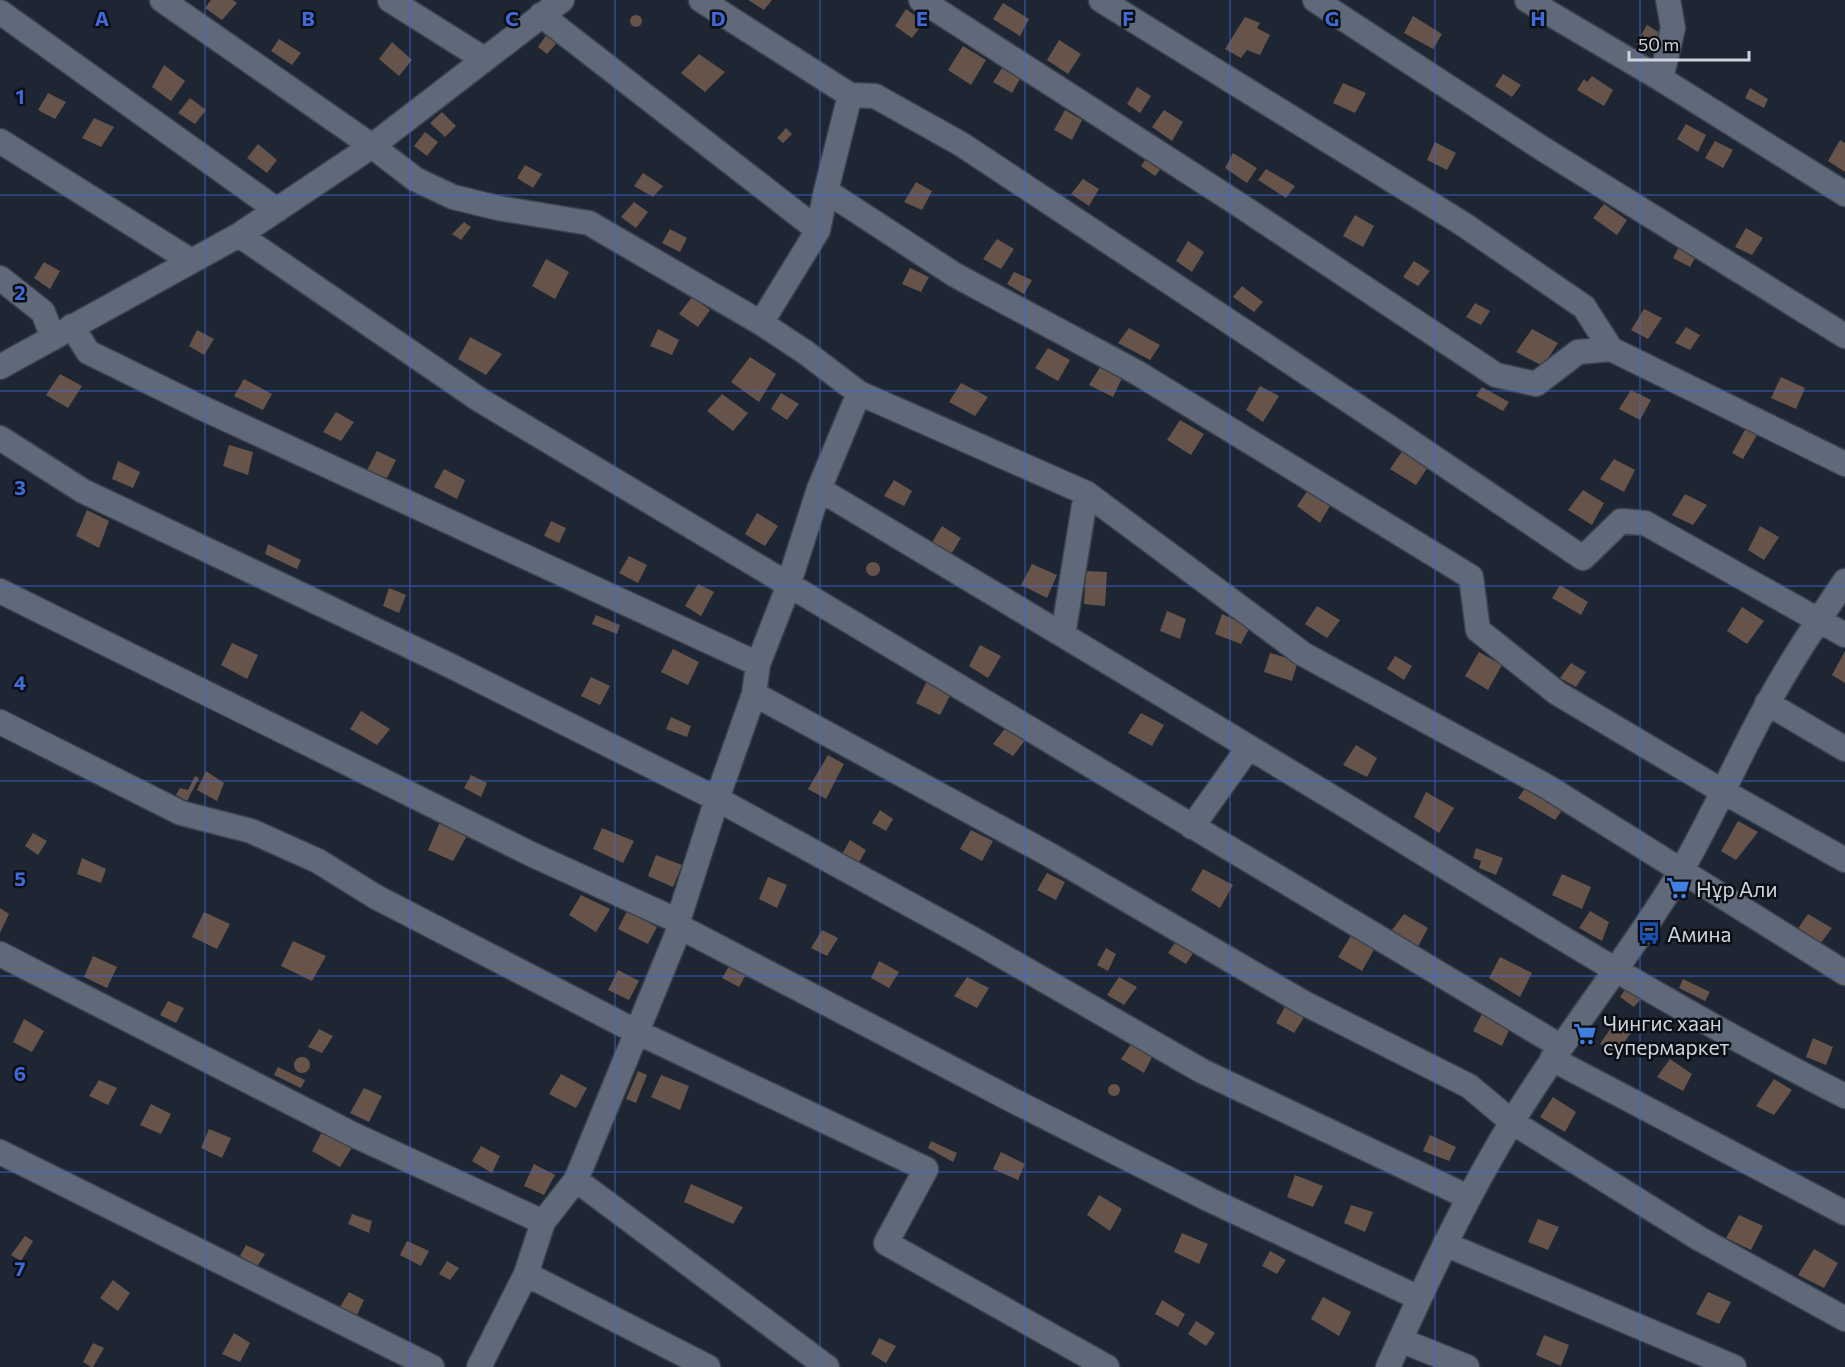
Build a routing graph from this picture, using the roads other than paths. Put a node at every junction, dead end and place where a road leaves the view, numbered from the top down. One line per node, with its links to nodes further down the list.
1 (162, 0): 16 (street)
2 (390, 0): 12 (street)
3 (562, 0): 11 (street)
4 (701, 0): 14 (street)
5 (921, 0): 27 (street)
6 (1101, 0): 27 (street)
7 (1315, 0): 26 (street)
8 (1527, 0): 13 (street)
9 (1668, 0): 13 (street)
10 (0, 12): 19 (street)
11 (542, 15): 12 (street); 20 (street)
12 (484, 59): 16 (street)
13 (1661, 79): 18 (street)
14 (850, 95): 17 (street); 37 (street)
15 (0, 141): 22 (street)
16 (372, 146): 19 (street); 24 (street)
17 (826, 191): 20 (street); 46 (street)
18 (1845, 194)
19 (277, 210): 21 (street)
20 (818, 230): 24 (street)
21 (239, 235): 22 (street); 35 (street)
22 (191, 261): 25 (street)
23 (0, 278): 25 (street)
24 (761, 323): 29 (street)
25 (62, 332): 28 (street); 40 (street)
26 (1845, 336)
27 (1611, 349): 31 (street)
28 (0, 367)
29 (859, 393): 32 (street); 33 (street)
30 (0, 438): 47 (street)
31 (1845, 464)
32 (819, 489): 35 (street); 38 (street)
33 (1086, 493): 38 (street); 50 (street)
34 (1845, 581): 37 (street)
35 (788, 585): 40 (street); 48 (street)
36 (0, 591): 51 (street)
37 (1819, 620): 39 (street); 42 (street)
38 (1062, 635): 44 (street)
39 (1845, 635)
40 (758, 664): 41 (street)
41 (754, 694): 47 (street); 58 (street)
42 (1767, 703): 45 (street); 46 (street)
43 (0, 722): 55 (street)
44 (1249, 747): 48 (street); 53 (street)
45 (1845, 749)
46 (1722, 791): 49 (street); 50 (street)
47 (717, 799): 51 (street); 61 (street)
48 (1192, 827): 56 (street)
49 (1845, 860)
50 (1681, 871): 53 (street); 54 (street)
51 (679, 924): 55 (street); 66 (street)
52 (0, 954): 63 (street)
53 (1616, 971): 56 (street); 57 (street)
54 (1845, 973)
55 (638, 1032): 60 (street); 73 (street)
56 (1556, 1053): 58 (street); 62 (street)
57 (1845, 1096)
58 (1512, 1122): 61 (street); 67 (street)
59 (0, 1152): 69 (street)
60 (576, 1180): 63 (street); 72 (street)
61 (1468, 1197): 64 (street)
62 (1845, 1213)
63 (543, 1222): 65 (street)
64 (1445, 1244): 66 (street); 76 (street)
65 (526, 1274): 70 (street); 71 (street)
66 (1419, 1298): 68 (street)
67 (1845, 1319)
68 (1400, 1340): 74 (street); 75 (street)
69 (432, 1367)
70 (479, 1367)
71 (708, 1367)
72 (827, 1367)
73 (1107, 1367)
74 (1388, 1367)
75 (1467, 1367)
76 (1734, 1367)

